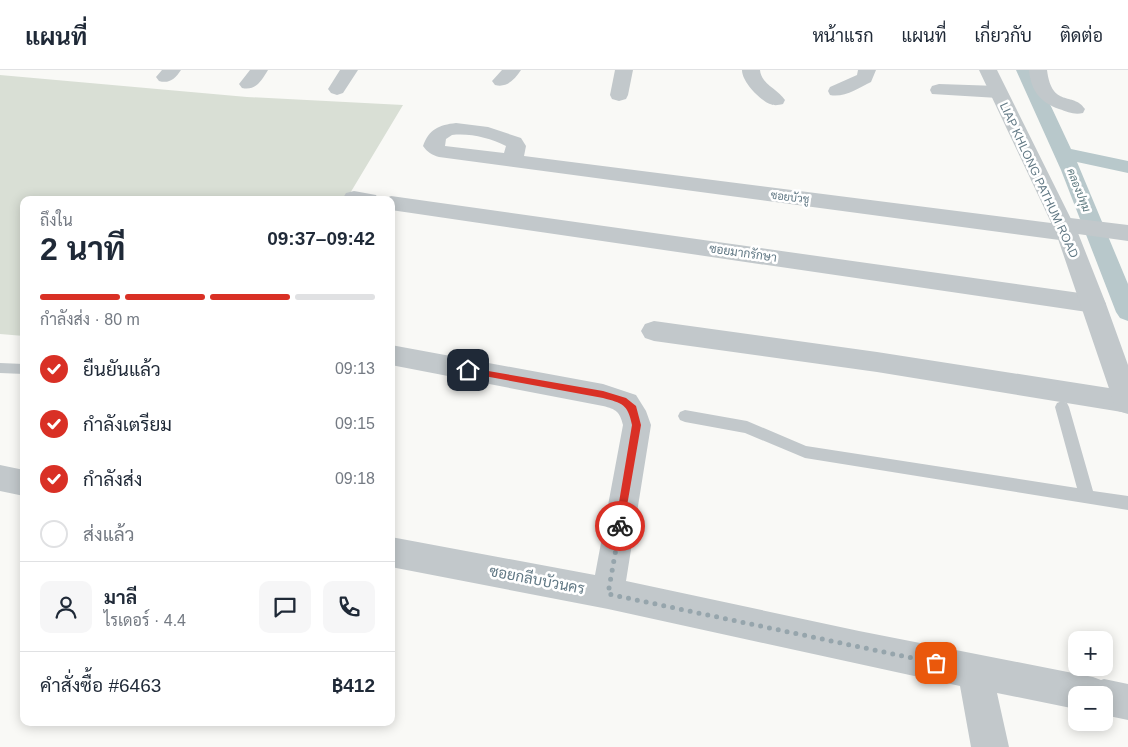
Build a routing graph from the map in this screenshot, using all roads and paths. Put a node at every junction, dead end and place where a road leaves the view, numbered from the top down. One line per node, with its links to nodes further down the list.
1 (259, 70): 8 (street)
2 (349, 70): 9 (street)
3 (624, 70): 13 (street)
4 (751, 70): 14 (street)
5 (867, 70): 11 (street)
6 (988, 70): 12 (street, LIAP KHLONG PATHUM ROAD)
7 (1038, 70): 15 (street)
8 (248, 84)
9 (337, 89)
10 (939, 90): 12 (street)
11 (837, 91)
12 (998, 92): 18 (street, LIAP KHLONG PATHUM ROAD)
13 (619, 95)
14 (776, 100)
15 (1076, 109)
16 (513, 160): 18 (street, ซอยบัวชู)
17 (395, 204): 20 (street, ซอยมากรักษา)
18 (1069, 228): 19 (street, ซอยบัวชู); 20 (street, LIAP KHLONG PATHUM ROAD)
19 (1118, 232)
20 (1094, 304): 25 (street, LIAP KHLONG PATHUM ROAD)
21 (654, 331): 25 (street)
22 (395, 357): 33 (street)
23 (0, 368): 24 (lane)
24 (20, 369)
25 (1128, 402)
26 (1062, 407): 30 (lane)
27 (685, 416): 30 (lane)
28 (0, 478): 29 (street)
29 (20, 482)
30 (1087, 496): 31 (lane)
31 (1128, 503)
32 (395, 553): 33 (street, ซอยกลีบบัวนคร)
33 (608, 594): 34 (street, ซอยกลีบบัวนคร)
34 (975, 671): 35 (street, ซอยกลีบบัวนคร); 38 (street)
35 (1068, 690)
36 (1113, 699): 37 (street)
37 (1128, 702)
38 (990, 747)

